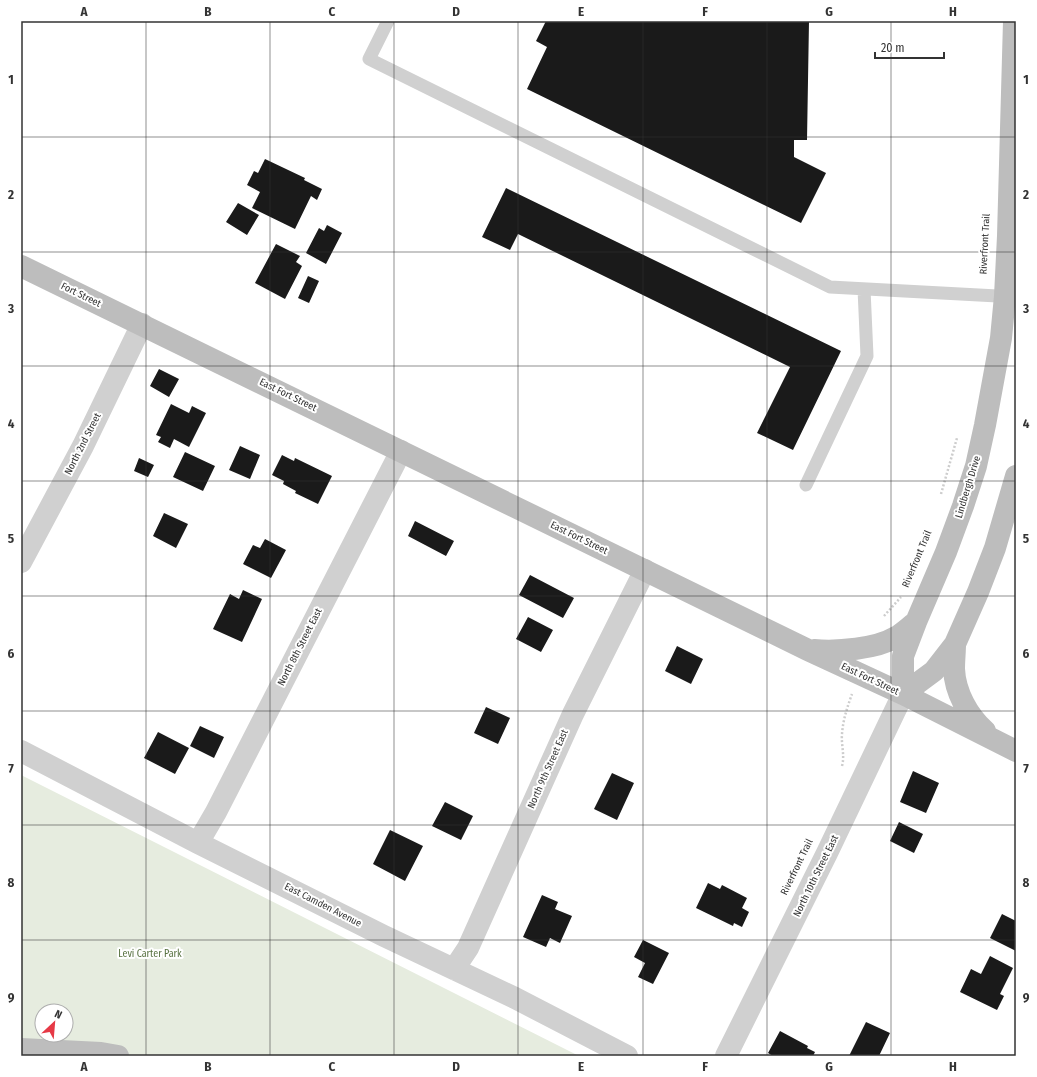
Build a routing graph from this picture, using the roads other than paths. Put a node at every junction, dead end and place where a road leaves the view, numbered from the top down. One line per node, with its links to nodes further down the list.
1 (388, 21): 4 (lane)
2 (1014, 21): 5 (street, Lindbergh Drive)
3 (21, 266): 6 (street, Fort Street)
4 (864, 289): 5 (lane); 8 (lane)
5 (1011, 297): 12 (street, Lindbergh Drive)
6 (142, 324): 7 (street, East Fort Street); 10 (street, North 2nd Street)
7 (400, 451): 11 (street, East Fort Street); 18 (street, North 8th Street East)
8 (806, 485)
9 (1014, 489): 13 (street)
10 (21, 562)
11 (645, 570): 14 (street, East Fort Street); 19 (street, North 9th Street East)
12 (916, 622): 14 (street); 15 (street, Lindbergh Drive)
13 (955, 644): 15 (street); 16 (street)
14 (808, 650): 15 (street, East Fort Street)
15 (903, 694): 16 (street, East Fort Street); 23 (street, North 10th Street East)
16 (1008, 747)
17 (21, 751): 18 (street, East Camden Avenue)
18 (198, 843): 19 (street, East Camden Avenue)
19 (454, 969): 22 (street, East Camden Avenue)
20 (21, 1049): 21 (street)
21 (118, 1056)
22 (627, 1056)
23 (726, 1056)

